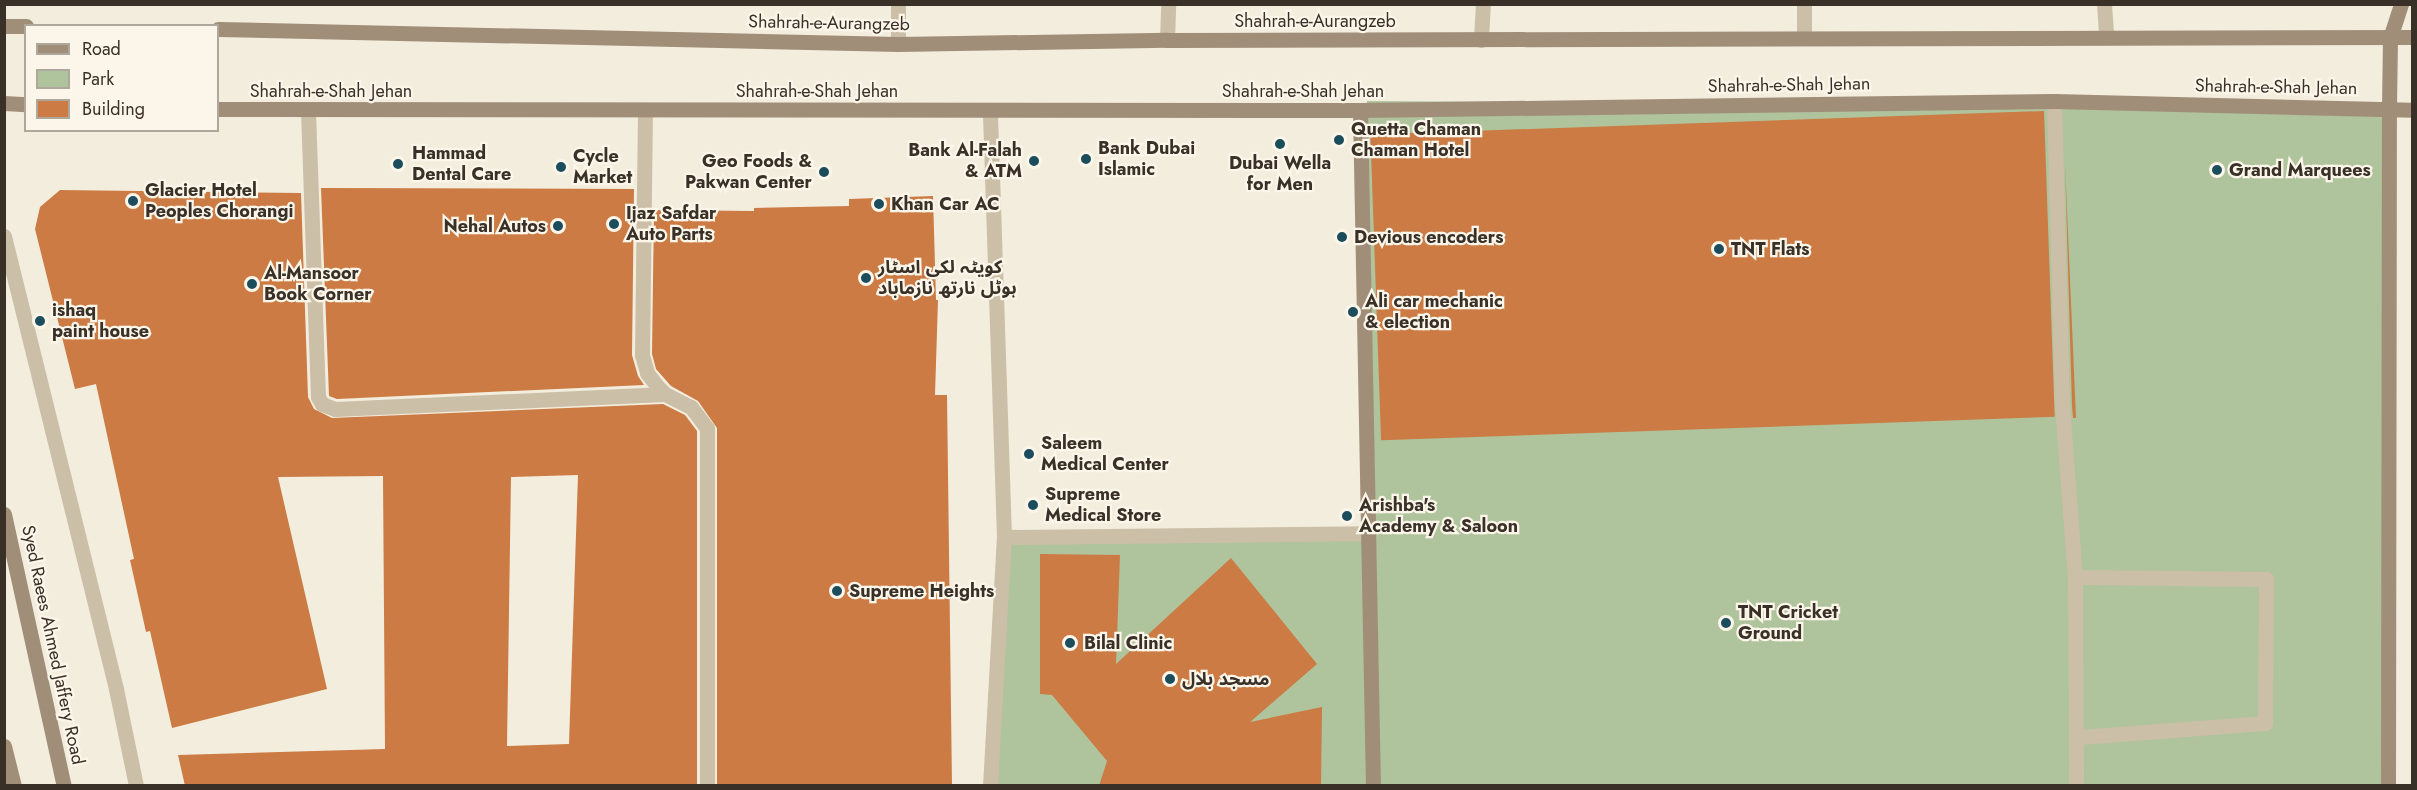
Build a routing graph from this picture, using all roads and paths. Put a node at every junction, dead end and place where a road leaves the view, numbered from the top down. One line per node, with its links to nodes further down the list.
1 (898, 4): 16 (street)
2 (1168, 4): 14 (street)
3 (1483, 4): 15 (street)
4 (1804, 4): 12 (street)
5 (2104, 4): 10 (street)
6 (2401, 4): 13 (main road)
7 (4, 26): 8 (main road)
8 (24, 26)
9 (219, 29): 16 (main road, Shahrah-e-Aurangzeb)
10 (2106, 36): 12 (main road, Shahrah-e-Aurangzeb); 13 (main road, Shahrah-e-Aurangzeb)
11 (2412, 37): 13 (main road, Shahrah-e-Aurangzeb)
12 (1804, 38): 15 (main road, Shahrah-e-Aurangzeb)
13 (2390, 38): 21 (main road)
14 (1167, 40): 15 (main road, Shahrah-e-Aurangzeb); 16 (main road, Shahrah-e-Aurangzeb)
15 (1481, 40)
16 (898, 44)
17 (2054, 101): 21 (main road, Shahrah-e-Shah Jehan); 23 (main road, Shahrah-e-Shah Jehan); 32 (street)
18 (4, 103): 19 (main road)
19 (24, 104)
20 (219, 109): 25 (main road, Shahrah-e-Shah Jehan)
21 (2389, 109): 24 (main road); 42 (main road)
22 (645, 110): 25 (main road, Shahrah-e-Shah Jehan); 26 (main road, Shahrah-e-Shah Jehan); 28 (street)
23 (1360, 110): 26 (main road, Shahrah-e-Shah Jehan); 30 (main road)
24 (2412, 110)
25 (308, 111): 28 (street)
26 (990, 111): 31 (street)
27 (4, 236): 37 (street)
28 (665, 394): 38 (street)
29 (4, 514): 36 (main road, Syed Raees Ahmed Jaffery Road)
30 (1369, 533): 31 (street); 40 (main road)
31 (1004, 537): 39 (street)
32 (2075, 577): 33 (street); 33 (street)
33 (2077, 737): 41 (street)
34 (4, 746): 35 (main road)
35 (14, 786)
36 (64, 786)
37 (136, 786)
38 (707, 786)
39 (990, 786)
40 (1373, 786)
41 (2076, 786)
42 (2388, 786)

